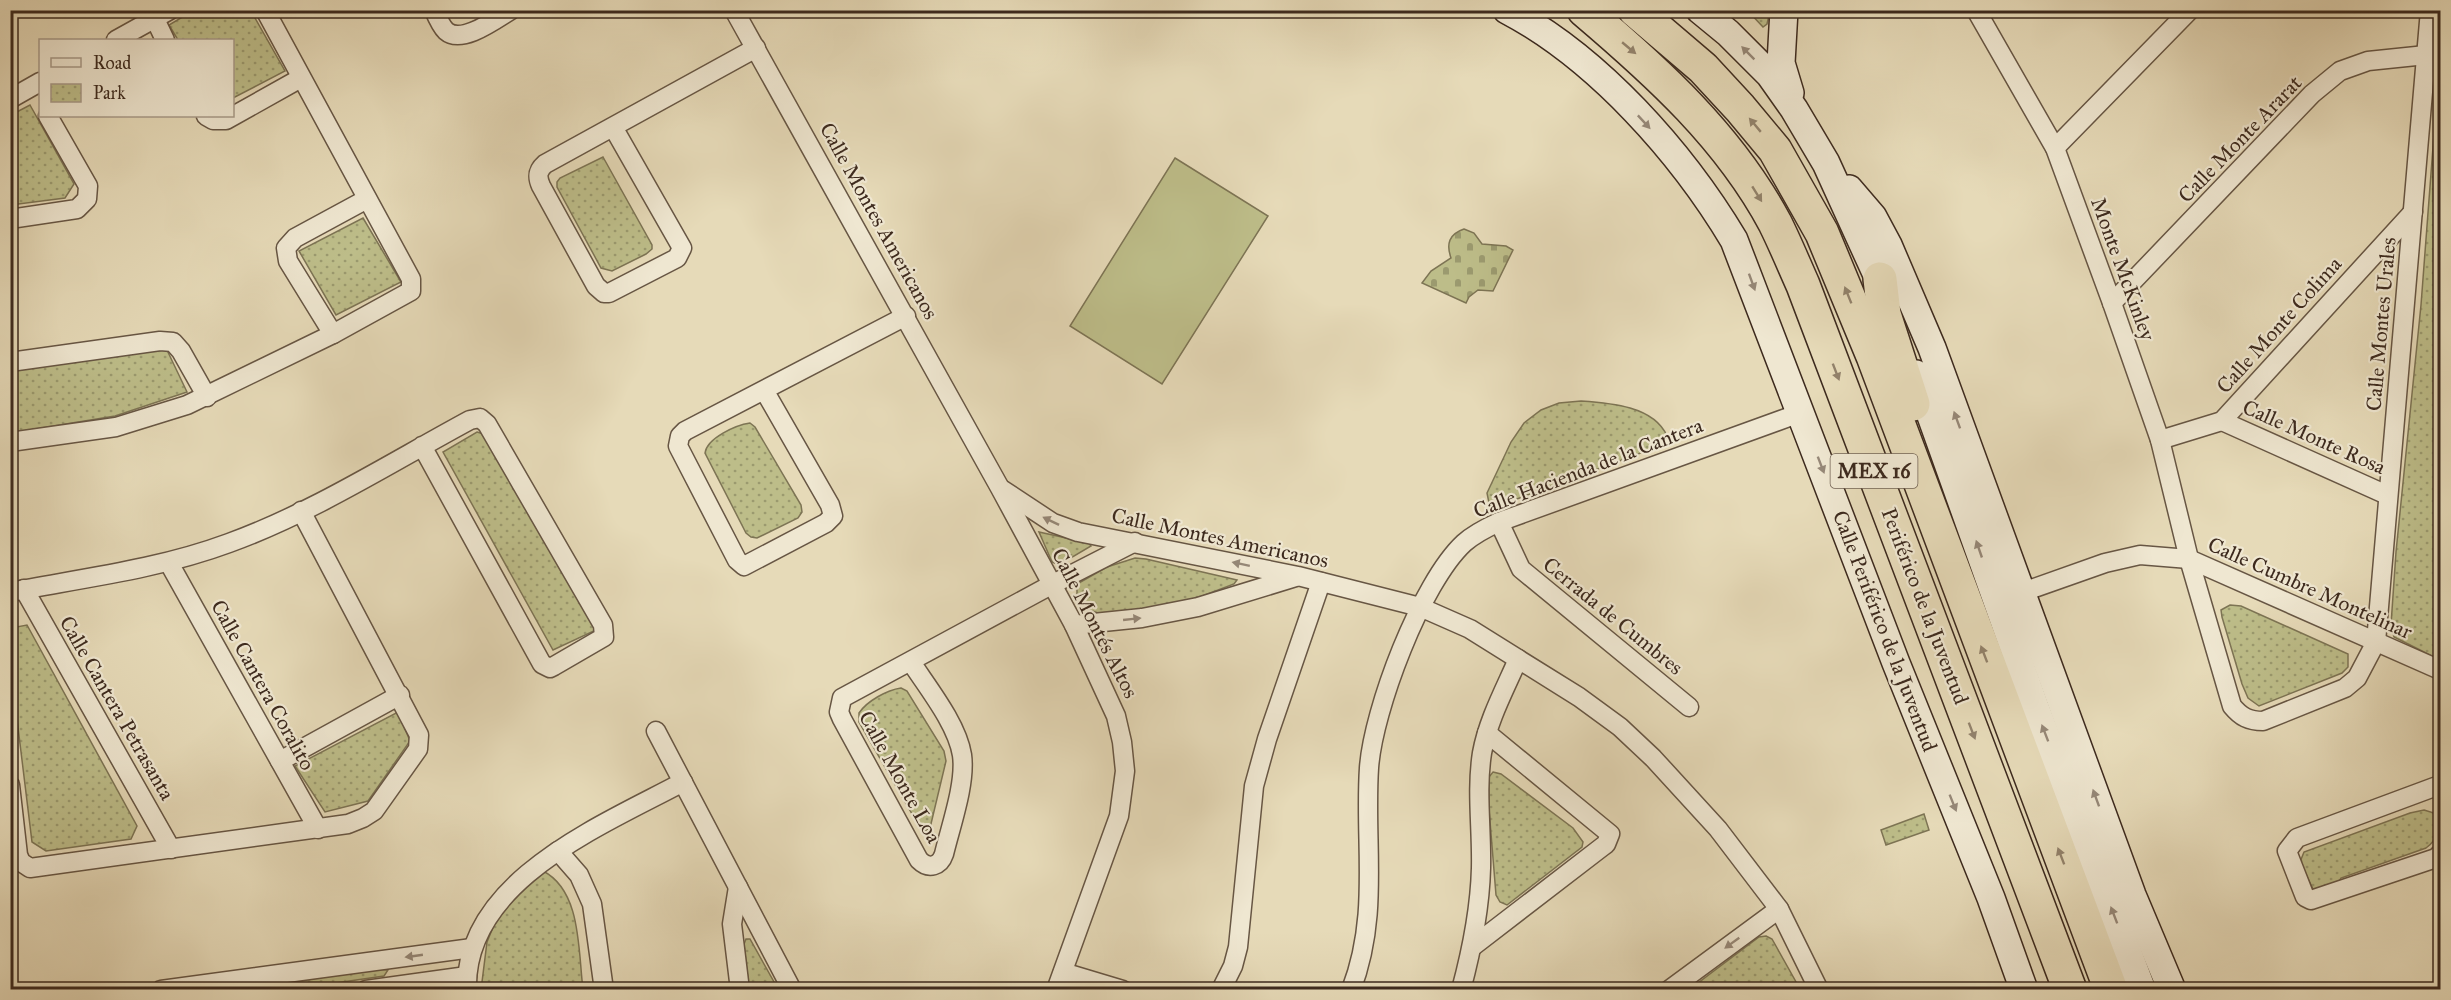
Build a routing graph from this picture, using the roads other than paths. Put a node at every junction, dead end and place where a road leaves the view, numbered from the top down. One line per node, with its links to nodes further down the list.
1 (265, 10): 18 (street)
2 (434, 10): 3 (street)
3 (511, 10)
4 (734, 10): 16 (street, Calle Montes Americanos)
5 (1507, 10): 39 (main road, Calle Periférico de la Juventud, one-way to 39)
6 (1584, 10): 97 (highway, Periférico de la Juventud / MEX 16, one-way to 97)
7 (1635, 10): 56 (highway, Periférico de la Juventud / MEX 16, one-way to 7)
8 (1700, 10): 21 (main road, one-way to 8)
9 (1784, 10): 21 (main road)
10 (1976, 10): 27 (street, Monte McKinley)
11 (2190, 10): 27 (street)
12 (2430, 10): 17 (street, Calle Montes Urales)
13 (162, 15): 14 (street); 15 (street)
14 (118, 39)
15 (165, 39)
16 (756, 48): 26 (street); 34 (street, Calle Montes Americanos)
17 (2426, 55): 30 (street, Calle Montes Urales); 33 (street, Calle Monte Ararat)
18 (302, 78): 22 (street); 29 (street)
19 (38, 90): 20 (street)
20 (10, 99)
21 (1794, 109): 28 (main road)
22 (234, 116)
23 (49, 117): 31 (street)
24 (208, 117): 25 (street)
25 (231, 117)
26 (613, 127): 26 (street)
27 (2055, 148): 33 (street, Monte McKinley)
28 (1826, 163): 32 (main road); 44 (main road, one-way to 28)
29 (367, 198): 35 (street); 35 (street)
30 (2413, 212): 40 (street, Calle Monte Colima); 46 (street, Calle Montes Urales)
31 (10, 219)
32 (1880, 279): 44 (main road); 56 (highway)
33 (2112, 303): 41 (street, Monte McKinley)
34 (906, 316): 37 (street); 45 (street, Calle Montes Americanos)
35 (333, 334): 38 (street)
36 (10, 362): 38 (street)
37 (764, 390): 37 (street)
38 (207, 397): 42 (street)
39 (1800, 413): 48 (street, Calle Hacienda de la Cantera); 96 (main road, Calle Periférico de la Juventud, one-way to 96)
40 (2222, 421): 41 (street, Calle Monte Colima); 46 (street, Calle Monte Rosa)
41 (2160, 440): 50 (street, Monte McKinley)
42 (10, 442)
43 (422, 446): 43 (street); 47 (street)
44 (1958, 456): 57 (main road); 100 (main road, one-way to 44)
45 (1000, 488): 49 (street, Calle Montes Americanos, one-way to 45); 54 (street, Calle Montés Altos)
46 (2388, 495): 60 (street, Calle Montes Urales)
47 (301, 511): 51 (street); 64 (street)
48 (1499, 522): 58 (street, Calle Hacienda de la Cantera); 65 (street, Cerrada de Cumbres)
49 (1136, 542): 52 (street, Calle Montes Americanos, one-way to 49); 54 (street, Calle Monte Loa)
50 (2189, 559): 57 (street, Calle Cumbre Montelinar); 60 (street, Calle Cumbre Montelinar); 60 (street, Monte McKinley)
51 (169, 563): 55 (street); 68 (street, Calle Cantera Coralito)
52 (1298, 576): 53 (street, Calle Montes Americanos); 59 (street, one-way to 52)
53 (1321, 582): 58 (street, Calle Montes Americanos); 91 (street)
54 (1051, 585): 59 (street, Calle Montés Altos); 62 (street, Calle Monte Loa)
55 (17, 591): 73 (street, Calle Cantera Petrasanta)
56 (1960, 592): 77 (highway, Periférico de la Juventud / MEX 16, one-way to 56)
57 (2020, 593): 101 (main road, one-way to 57)
58 (1420, 607): 61 (street, Calle Montes Americanos); 92 (street, Calle Hacienda de la Cantera)
59 (1074, 625): 81 (street, Calle Montés Altos)
60 (2376, 642): 63 (street, Calle Cumbre Montelinar)
61 (1518, 659): 67 (street); 78 (street, Calle Montes Americanos)
62 (911, 662): 62 (street, Calle Monte Loa)
63 (2440, 670)
64 (400, 694): 68 (street); 72 (street)
65 (1689, 707)
66 (656, 731): 69 (street)
67 (1487, 733): 79 (street); 79 (street)
68 (280, 761): 72 (street, Calle Cantera Coralito)
69 (683, 782): 74 (street); 76 (street)
70 (10, 785): 73 (street)
71 (2439, 787): 75 (street)
72 (318, 829): 73 (street)
73 (171, 849)
74 (558, 851): 80 (street); 86 (street)
75 (2440, 854)
76 (738, 887): 87 (street); 88 (street)
77 (2078, 898): 98 (highway, Periférico de la Juventud / MEX 16); 99 (highway)
78 (1779, 909): 94 (street, one-way to 94); 95 (street, Calle Montes Americanos)
79 (1472, 947): 93 (street)
80 (472, 948): 82 (street); 83 (street, one-way to 83)
81 (1063, 972): 89 (street, Calle Montés Altos); 90 (street)
82 (467, 983): 85 (street)
83 (251, 984): 84 (street)
84 (161, 990)
85 (366, 990)
86 (604, 990)
87 (740, 990)
88 (792, 990)
89 (1056, 990)
90 (1123, 990)
91 (1221, 990)
92 (1352, 990)
93 (1461, 990)
94 (1669, 990)
95 (1819, 990)
96 (2024, 990)
97 (2070, 990)
98 (2110, 990)
99 (2131, 990)
100 (2142, 990)
101 (2172, 990)

